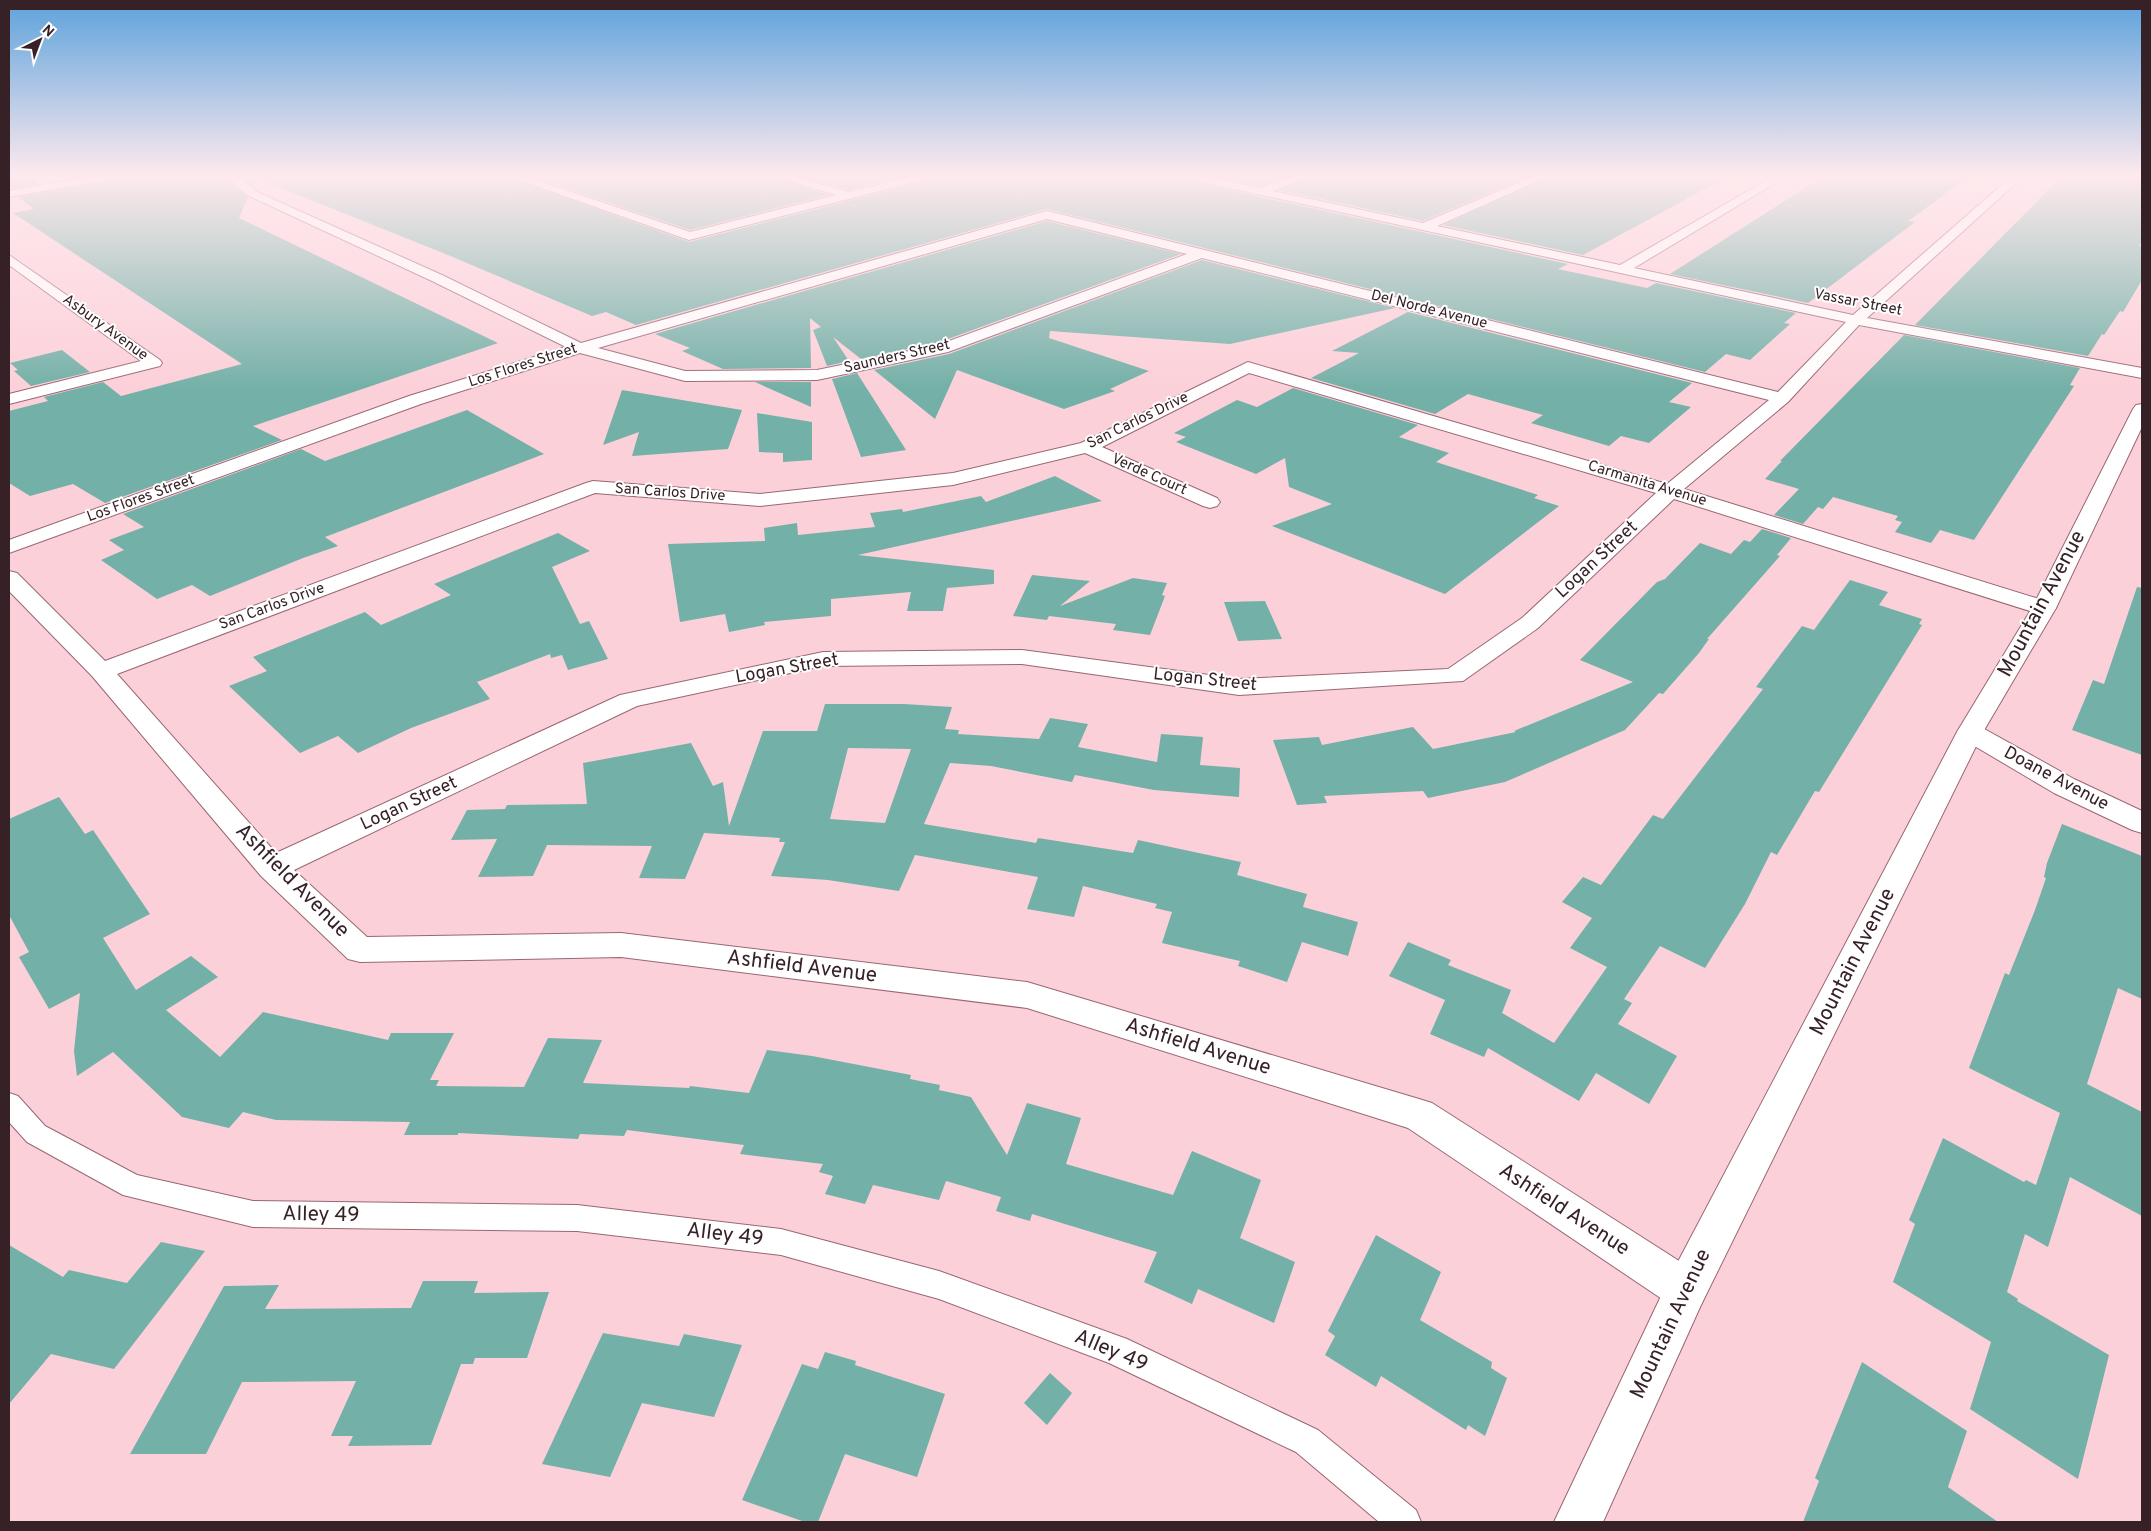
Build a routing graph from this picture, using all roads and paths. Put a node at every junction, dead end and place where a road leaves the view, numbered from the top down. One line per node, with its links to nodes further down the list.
1 (371, 247): 11 (street, Saunders Street)
2 (933, 247): 11 (street, Los Flores Street)
3 (1179, 247): 7 (street, Del Norde Avenue)
4 (1521, 247): 9 (street, Vassar Street)
5 (1660, 247): 9 (street)
6 (1938, 247): 10 (street, Logan Street)
7 (1202, 253): 11 (street, Saunders Street); 14 (street, Del Norde Avenue)
8 (9, 259): 15 (street, Asbury Avenue)
9 (1623, 269): 10 (street, Vassar Street)
10 (1856, 320): 13 (street, Vassar Street); 14 (street, Logan Street)
11 (580, 348): 20 (street, Los Flores Street)
12 (1248, 367): 17 (street, San Carlos Drive); 18 (street, Carmanita Avenue)
13 (2142, 373)
14 (1782, 398): 18 (street, Logan Street)
15 (9, 399)
16 (2142, 409): 22 (street, Mountain Avenue)
17 (1087, 447): 19 (street, Verde Court); 23 (street, San Carlos Drive)
18 (1670, 491): 22 (street, Carmanita Avenue); 26 (street, Logan Street)
19 (1210, 502)
20 (9, 547)
21 (9, 578): 23 (street, Ashfield Avenue)
22 (2044, 608): 24 (street, Mountain Avenue)
23 (101, 671): 26 (street, Ashfield Avenue)
24 (1970, 732): 25 (street, Doane Avenue); 28 (street, Mountain Avenue)
25 (2142, 823)
26 (272, 868): 28 (street, Ashfield Avenue)
27 (9, 1104): 29 (lane, Alley 49)
28 (1686, 1290): 30 (street, Mountain Avenue)
29 (1404, 1522)
30 (1578, 1522)

